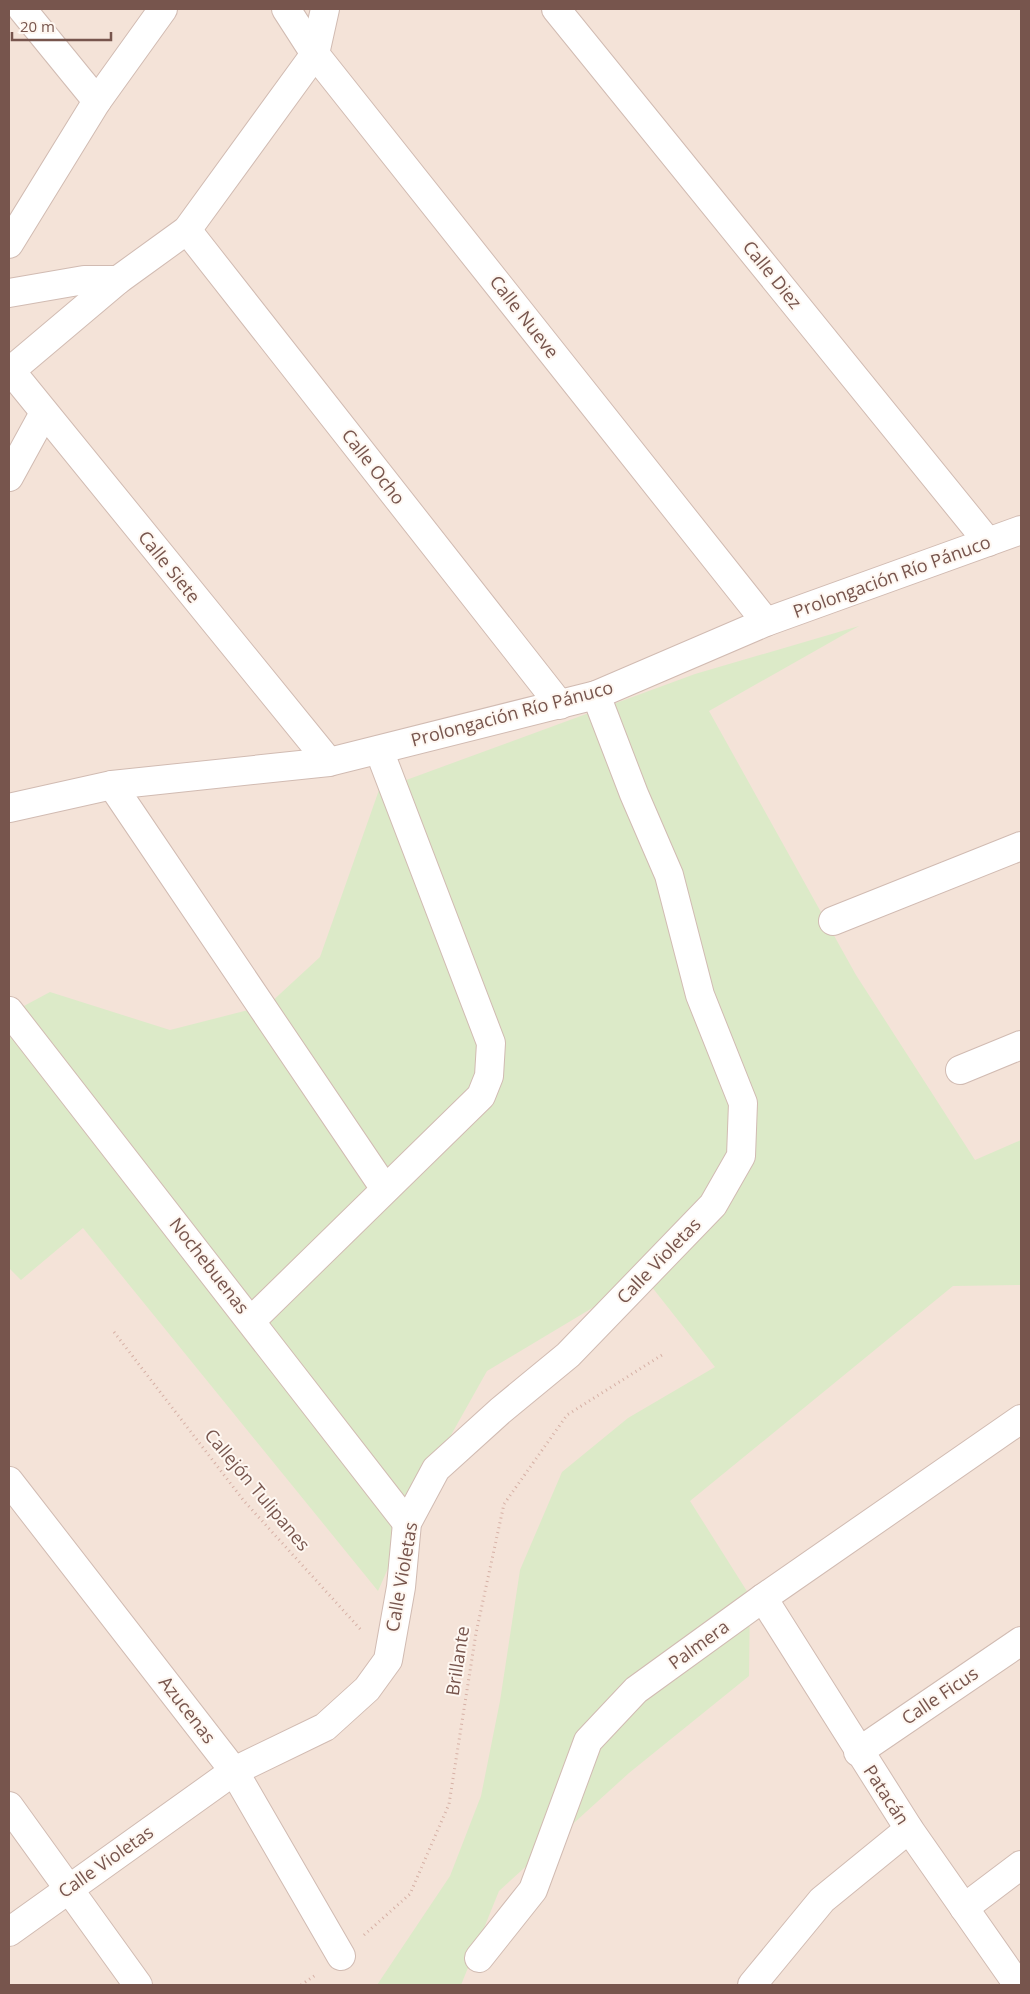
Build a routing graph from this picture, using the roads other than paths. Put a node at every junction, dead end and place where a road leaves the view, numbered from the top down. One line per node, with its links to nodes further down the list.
1 (22, 9): 7 (street)
2 (163, 9): 7 (street)
3 (286, 9): 6 (street, Calle Nueve)
4 (325, 9): 6 (street)
5 (556, 9): 16 (street, Calle Diez)
6 (315, 54): 8 (street); 17 (street, Calle Nueve)
7 (97, 100): 9 (street)
8 (187, 230): 10 (street); 19 (street, Calle Ocho)
9 (9, 244)
10 (118, 280): 11 (street); 12 (street)
11 (9, 293)
12 (10, 372): 13 (street, Calle Siete)
13 (44, 413): 14 (street); 21 (street, Calle Siete)
14 (9, 477)
15 (1021, 530): 16 (street, Prolongación Río Pánuco)
16 (988, 542): 17 (street, Prolongación Río Pánuco)
17 (766, 622): 18 (street, Prolongación Río Pánuco)
18 (596, 695): 19 (street, Prolongación Río Pánuco); 33 (street, Calle Violetas)
19 (560, 705): 20 (street, Prolongación Río Pánuco)
20 (379, 750): 21 (street, Prolongación Río Pánuco); 29 (street)
21 (329, 762): 22 (street, Prolongación Río Pánuco)
22 (112, 785): 23 (street, Prolongación Río Pánuco); 29 (street)
23 (9, 808)
24 (1021, 846): 25 (street)
25 (833, 920)
26 (9, 1011): 30 (street, Nochebuenas)
27 (1021, 1045): 28 (street)
28 (960, 1070)
29 (384, 1189): 30 (street)
30 (252, 1320): 33 (street, Nochebuenas)
31 (1021, 1419): 34 (street, Palmera)
32 (9, 1481): 37 (street, Azucenas)
33 (408, 1523): 37 (street, Calle Violetas)
34 (763, 1598): 36 (street, Patacán); 45 (street, Palmera)
35 (1021, 1641): 36 (street, Calle Ficus)
36 (858, 1752): 39 (street, Patacán)
37 (234, 1771): 41 (street, Calle Violetas); 44 (street, Azucenas)
38 (9, 1806): 41 (street)
39 (909, 1830): 42 (street, Patacán); 47 (street)
40 (1021, 1865): 42 (street)
41 (68, 1889): 43 (street, Calle Violetas); 46 (street)
42 (964, 1908): 48 (street, Patacán)
43 (9, 1932)
44 (341, 1956)
45 (479, 1958)
46 (138, 1985)
47 (752, 1985)
48 (1018, 1985)

